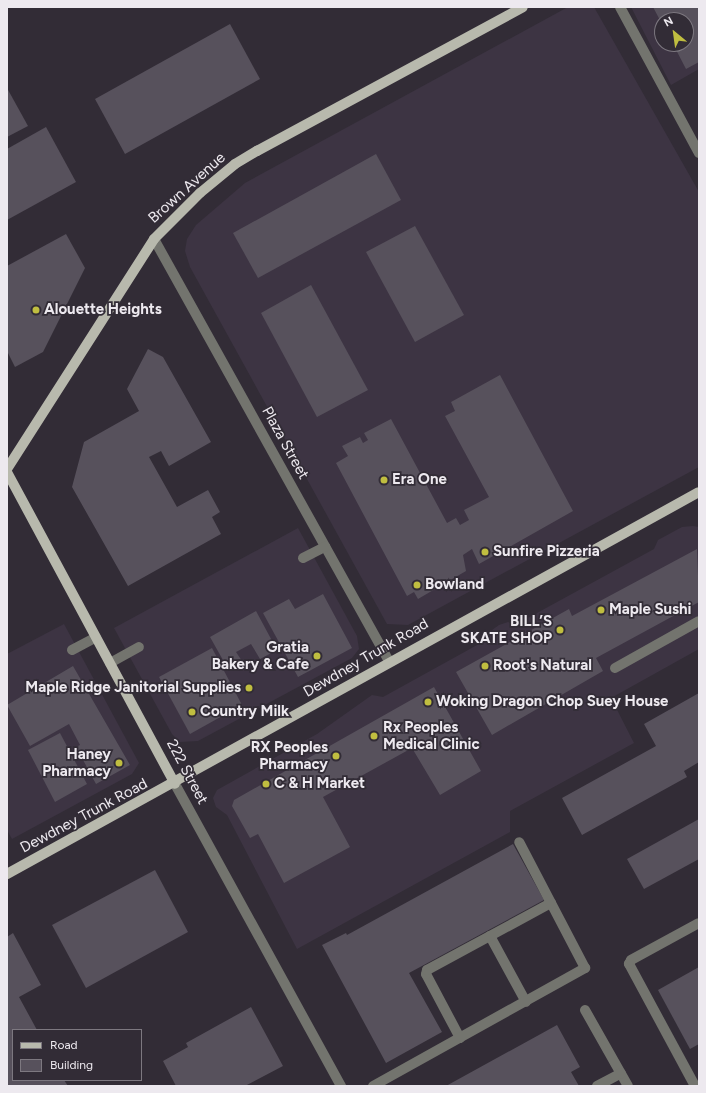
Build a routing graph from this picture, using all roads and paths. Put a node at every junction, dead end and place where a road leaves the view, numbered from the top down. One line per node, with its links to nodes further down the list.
1 (523, 7): 4 (main road, Brown Avenue)
2 (620, 7): 3 (street)
3 (699, 153)
4 (154, 240): 5 (main road, Brown Avenue); 8 (street, Plaza Street)
5 (7, 469)
6 (7, 472): 11 (main road, 222 Street)
7 (699, 492): 14 (main road, Dewdney Trunk Road)
8 (325, 547): 9 (street); 14 (street, Plaza Street)
9 (303, 558)
10 (699, 621): 16 (street)
11 (96, 636): 13 (street); 15 (main road, 222 Street)
12 (140, 648): 15 (street)
13 (72, 650)
14 (389, 662): 17 (main road, Dewdney Trunk Road)
15 (110, 663): 17 (main road, 222 Street)
16 (616, 668)
17 (175, 784): 19 (main road, Dewdney Trunk Road); 27 (street, 222 Street)
18 (519, 842): 20 (street)
19 (7, 874)
20 (551, 903): 22 (street); 23 (street)
21 (699, 923): 31 (street)
22 (490, 936): 23 (street); 25 (street)
23 (526, 1002): 25 (street)
24 (585, 1010): 26 (street)
25 (460, 1038): 28 (street)
26 (621, 1073): 29 (street); 30 (street)
27 (341, 1086)
28 (373, 1086)
29 (597, 1086)
30 (628, 1086)
31 (695, 1086)

